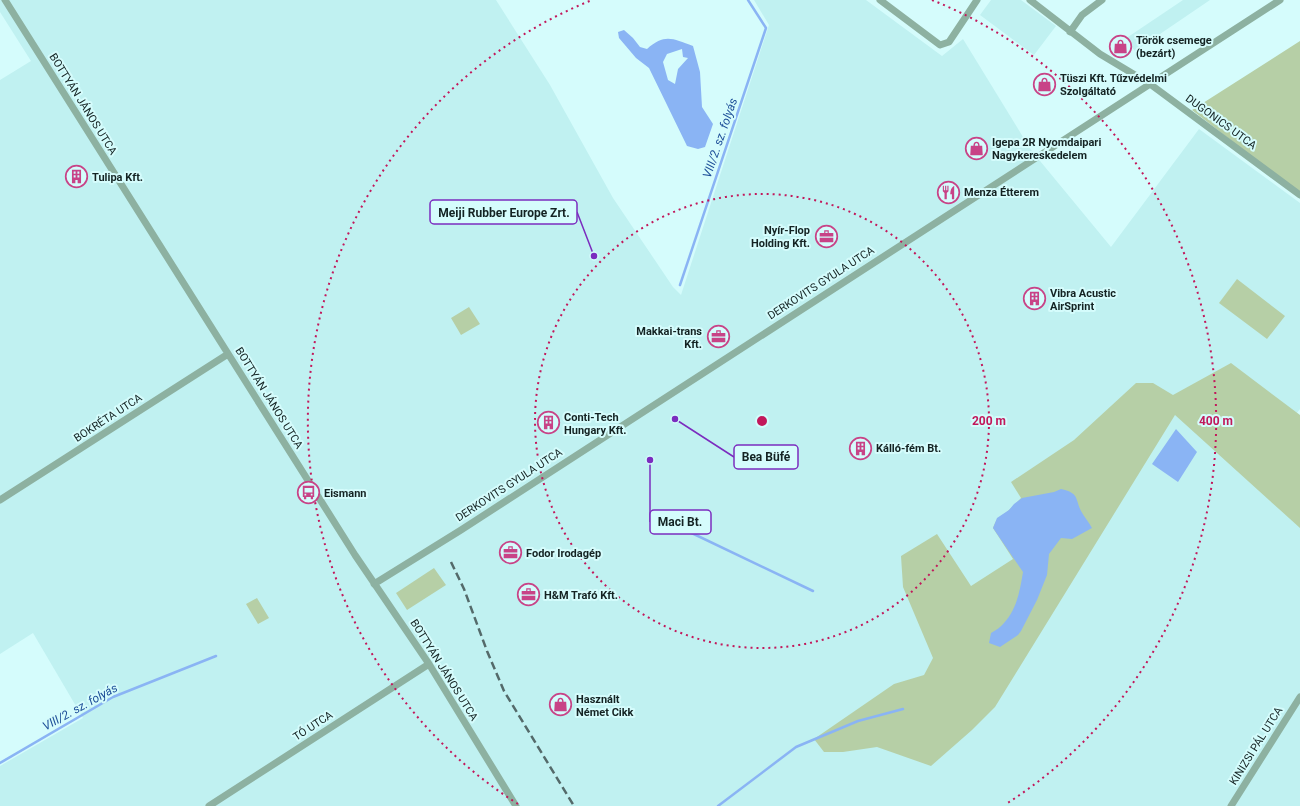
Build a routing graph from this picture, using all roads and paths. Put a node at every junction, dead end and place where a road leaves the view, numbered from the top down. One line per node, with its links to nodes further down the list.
1 (4, 0): 11 (street, BOTTYÁN JÁNOS UTCA)
2 (880, 0): 3 (street)
3 (977, 0)
4 (1030, 0): 8 (street, DUGONICS UTCA)
5 (1102, 0): 8 (street)
6 (1280, 0): 7 (street, DERKOVITS GYULA UTCA)
7 (1272, 2): 9 (street, DERKOVITS GYULA UTCA)
8 (1070, 32): 9 (street, DUGONICS UTCA)
9 (1150, 84): 10 (street, DUGONICS UTCA); 13 (street, DERKOVITS GYULA UTCA)
10 (1300, 195)
11 (228, 354): 12 (street, BOKRÉTA UTCA); 13 (street, BOTTYÁN JÁNOS UTCA)
12 (0, 500)
13 (374, 584): 14 (street, BOTTYÁN JÁNOS UTCA)
14 (429, 664): 16 (street, TÓ UTCA); 17 (street, BOTTYÁN JÁNOS UTCA)
15 (1300, 697): 18 (street, KINIZSI PÁL UTCA)
16 (209, 806)
17 (516, 806)
18 (1231, 806)

